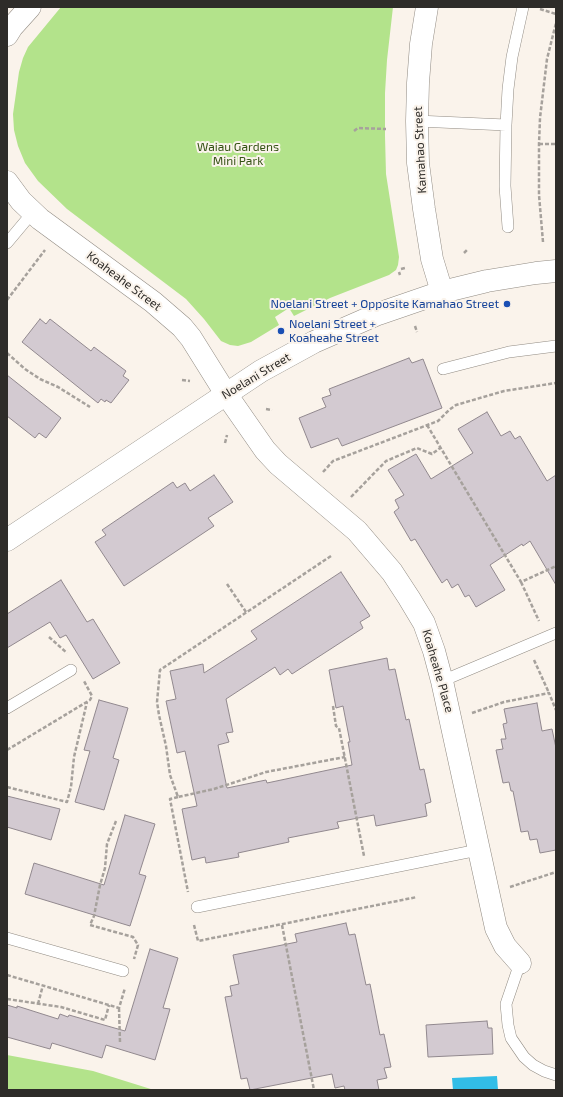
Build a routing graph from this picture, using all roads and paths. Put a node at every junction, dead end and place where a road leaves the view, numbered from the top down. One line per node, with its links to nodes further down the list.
1 (30, 7): 5 (street)
2 (426, 7): 6 (street, Kamahao Street)
3 (523, 7): 7 (lane)
4 (556, 23): 10 (path)
5 (7, 35)
6 (417, 122): 7 (lane); 21 (street, Kamahao Street)
7 (506, 125): 14 (lane)
8 (386, 128): 9 (path)
9 (354, 131)
10 (539, 144): 11 (path); 15 (path)
11 (556, 144)
12 (7, 182): 13 (street, Koaheahe Street)
13 (33, 212): 16 (lane); 31 (street, Koaheahe Street)
14 (508, 227)
15 (543, 242)
16 (7, 243)
17 (468, 249): 18 (path)
18 (464, 253)
19 (42, 254): 22 (path)
20 (556, 271): 21 (street, Noelani Street)
21 (442, 292): 31 (street, Noelani Street)
22 (7, 300)
23 (415, 326): 24 (path)
24 (417, 332)
25 (556, 346): 27 (lane)
26 (7, 353): 32 (path)
27 (443, 369)
28 (182, 380): 29 (path)
29 (190, 381)
30 (556, 383): 35 (path)
31 (226, 394): 41 (street, Noelani Street); 51 (street, Koaheahe Place)
32 (90, 407)
33 (266, 409): 34 (path)
34 (272, 410)
35 (427, 425): 38 (path); 39 (path)
36 (228, 435): 37 (path)
37 (225, 443)
38 (440, 448): 40 (path); 44 (path)
39 (322, 474)
40 (350, 498)
41 (7, 540)
42 (331, 556): 46 (path)
43 (556, 566): 44 (path)
44 (521, 582): 47 (path)
45 (227, 584): 46 (path)
46 (246, 612): 60 (path)
47 (541, 625)
48 (556, 633): 51 (lane)
49 (534, 659): 52 (path)
50 (71, 670): 55 (lane)
51 (442, 681): 62 (street, Koaheahe Place)
52 (549, 693): 56 (path); 57 (path)
53 (87, 701): 59 (path)
54 (333, 706): 58 (path)
55 (7, 708)
56 (556, 710)
57 (472, 714)
58 (345, 757): 60 (path); 63 (path)
59 (7, 787)
60 (178, 797): 66 (path)
61 (116, 821): 70 (path)
62 (478, 850): 68 (lane); 73 (street, Koaheahe Place)
63 (365, 859)
64 (556, 872): 65 (path)
65 (508, 888)
66 (188, 893)
67 (417, 897): 71 (path)
68 (197, 907)
69 (194, 921): 71 (path)
70 (90, 924)
71 (282, 924): 82 (path)
72 (7, 938): 74 (lane)
73 (520, 963): 81 (lane)
74 (123, 971)
75 (43, 985): 77 (path)
76 (7, 999): 77 (path)
77 (38, 1004): 78 (path)
78 (109, 1005)
79 (119, 1008): 80 (path)
80 (120, 1042)
81 (556, 1075)
82 (314, 1090)

